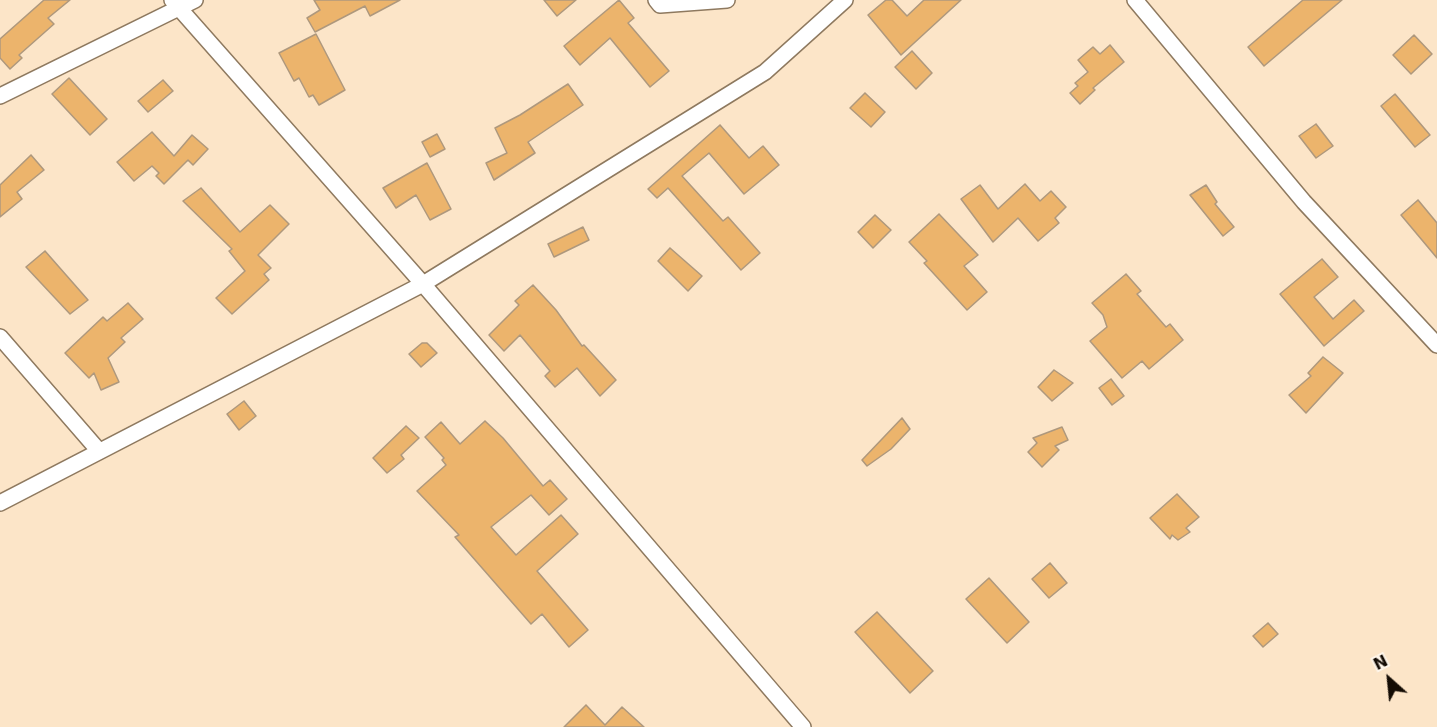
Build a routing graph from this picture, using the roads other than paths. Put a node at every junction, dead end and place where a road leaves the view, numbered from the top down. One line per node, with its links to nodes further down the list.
1 (195, 0): 6 (street)
2 (656, 0): 3 (street)
3 (727, 0)
4 (845, 0): 8 (street)
5 (1135, 0): 10 (street)
6 (175, 4): 7 (street); 8 (street)
7 (0, 96)
8 (423, 284): 11 (street); 13 (street)
9 (0, 337): 11 (street)
10 (1437, 345)
11 (99, 451): 12 (street)
12 (0, 503)
13 (803, 727)

